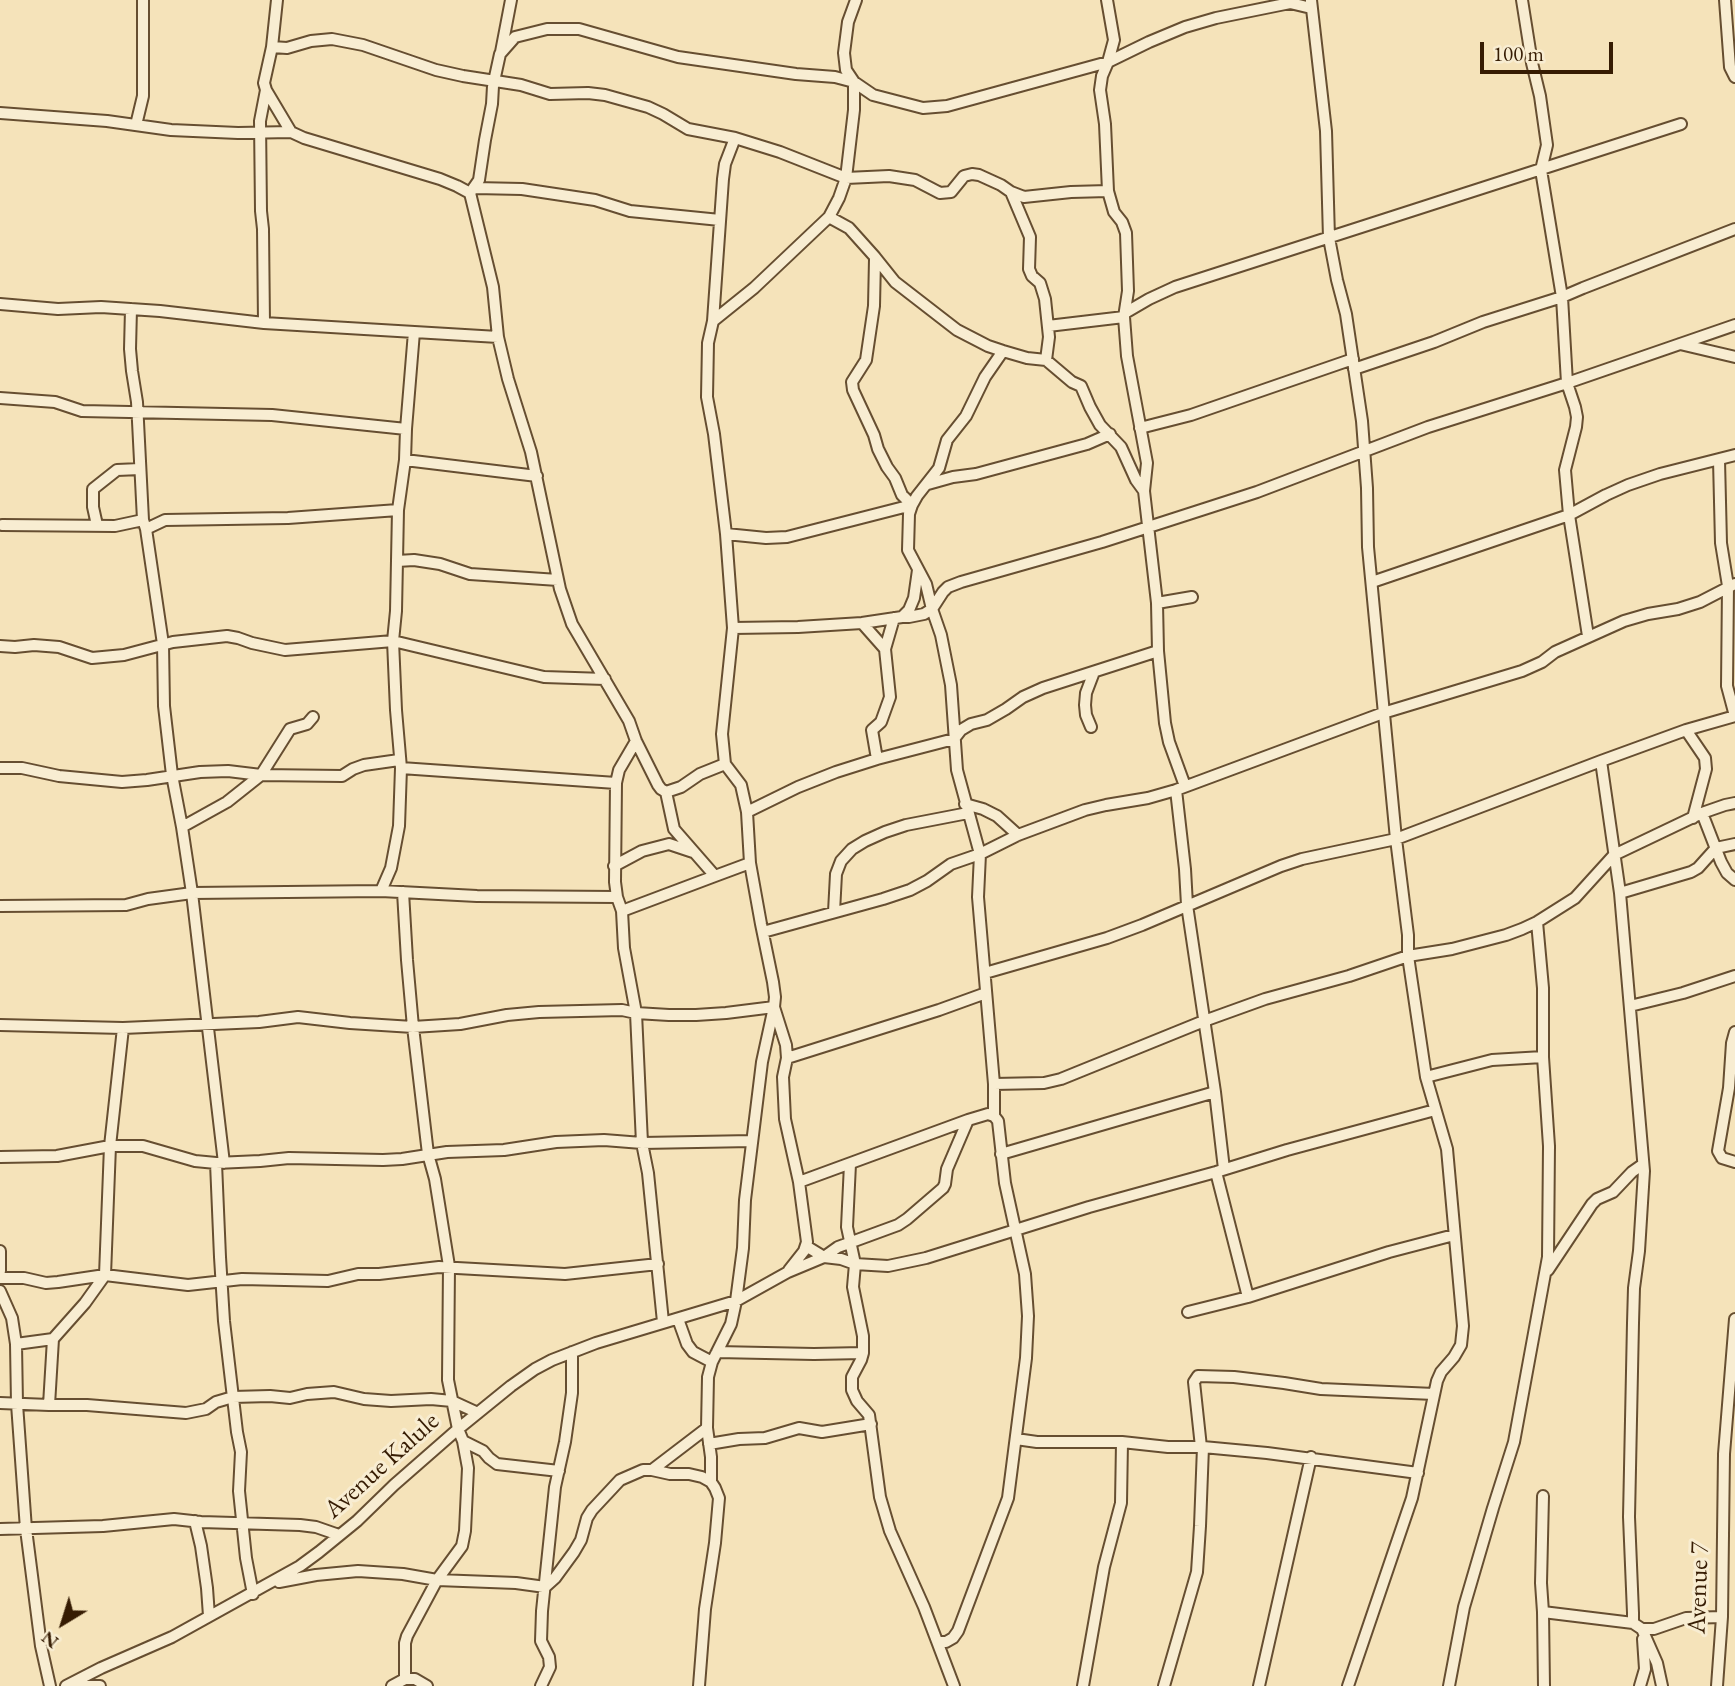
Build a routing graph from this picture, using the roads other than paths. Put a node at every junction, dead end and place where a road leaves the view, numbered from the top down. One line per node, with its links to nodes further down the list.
1 (143, 0): 18 (street)
2 (277, 0): 9 (street)
3 (511, 0): 10 (street)
4 (856, 0): 14 (street)
5 (1107, 0): 11 (street)
6 (1522, 0): 22 (street)
7 (1725, 0): 12 (street)
8 (1311, 4): 11 (street); 30 (street)
9 (272, 47): 13 (street); 15 (street)
10 (500, 54): 13 (street); 14 (street)
11 (1108, 62): 14 (street); 25 (street)
12 (1735, 77)
13 (495, 81): 21 (street); 24 (street)
14 (854, 82): 23 (street)
15 (266, 90): 19 (street); 20 (street)
16 (0, 113): 18 (street)
17 (1681, 124): 22 (street)
18 (136, 125): 20 (street)
19 (291, 132): 20 (street); 24 (street)
20 (260, 133): 37 (street)
21 (735, 138): 23 (street); 28 (street)
22 (1541, 170): 30 (street); 32 (street)
23 (846, 178): 26 (street); 27 (street)
24 (473, 190): 28 (street); 41 (street)
25 (1108, 191): 26 (street); 35 (street)
26 (1012, 192): 39 (street)
27 (829, 217): 31 (street); 36 (street)
28 (720, 220): 36 (street)
29 (1735, 229): 32 (street)
30 (1329, 238): 35 (street); 46 (street)
31 (875, 257): 43 (street); 61 (street)
32 (1562, 298): 46 (street); 47 (street)
33 (0, 303): 34 (street)
34 (131, 309): 37 (street); 49 (street)
35 (1124, 315): 39 (street); 50 (street)
36 (713, 321): 68 (street)
37 (264, 323): 40 (street)
38 (1735, 324): 42 (street)
39 (1048, 326): 45 (street)
40 (414, 332): 41 (street); 51 (street)
41 (498, 337): 58 (street)
42 (1679, 344): 44 (street); 47 (street)
43 (1003, 351): 45 (street); 59 (street)
44 (1735, 357)
45 (1046, 360): 52 (street)
46 (1354, 364): 50 (street); 53 (street)
47 (1567, 383): 53 (street); 63 (street)
48 (0, 398): 49 (street)
49 (137, 412): 51 (street); 57 (street)
50 (1140, 428): 60 (street)
51 (406, 429): 55 (street)
52 (1110, 434): 59 (street); 60 (street)
53 (1364, 450): 67 (street); 72 (street)
54 (1735, 456): 56 (street)
55 (405, 460): 58 (street); 62 (street)
56 (1719, 460): 63 (street); 74 (street)
57 (140, 469): 65 (street); 66 (street)
58 (537, 476): 71 (street)
59 (927, 485): 61 (street)
60 (1144, 491): 67 (street)
61 (912, 505): 68 (street); 70 (street)
62 (398, 510): 66 (street); 69 (street)
63 (1569, 515): 72 (street); 82 (street)
64 (2, 525): 65 (street)
65 (97, 525): 66 (street)
66 (144, 525): 84 (street)
67 (1148, 528): 75 (street); 77 (street)
68 (726, 534): 81 (street)
69 (397, 561): 71 (street); 83 (street)
70 (918, 569): 73 (street); 79 (street)
71 (558, 580): 89 (street)
72 (1372, 582): 90 (street)
73 (926, 584): 75 (street); 78 (street)
74 (1731, 585): 82 (street); 91 (street)
75 (943, 592): 78 (street)
76 (1192, 597): 77 (street)
77 (1157, 603): 87 (street)
78 (932, 609): 79 (street); 95 (street)
79 (898, 618): 80 (street); 86 (street)
80 (862, 623): 81 (street); 86 (street)
81 (733, 628): 100 (street)
82 (1588, 636): 90 (street)
83 (393, 641): 84 (street); 89 (street); 99 (street)
84 (163, 644): 85 (street); 102 (street)
85 (0, 646)
86 (885, 649): 97 (street)
87 (1158, 651): 88 (street); 105 (street)
88 (1094, 673): 93 (street); 95 (street)
89 (605, 679): 96 (street)
90 (1384, 713): 105 (street); 114 (street)
91 (1735, 716): 94 (street)
92 (313, 718): 103 (street)
93 (1091, 727)
94 (1686, 730): 98 (street); 110 (street)
95 (954, 739): 97 (street); 108 (street)
96 (636, 741): 104 (street); 106 (street)
97 (877, 759): 109 (street)
98 (1601, 761): 114 (street); 120 (street)
99 (400, 764): 103 (street); 104 (street); 125 (street)
100 (724, 764): 106 (street); 109 (street)
101 (0, 768): 102 (street)
102 (172, 775): 103 (street); 111 (street)
103 (261, 775): 111 (street)
104 (616, 783): 122 (street)
105 (1180, 788): 113 (street); 130 (street)
106 (666, 792): 112 (street)
107 (1735, 803): 110 (street)
108 (967, 808): 113 (street); 119 (street); 133 (street)
109 (747, 812): 121 (street)
110 (1697, 816): 117 (street); 120 (street)
111 (182, 827): 127 (street)
112 (674, 830): 115 (street); 118 (street)
113 (1018, 835): 119 (street)
114 (1396, 839): 130 (street); 136 (street)
115 (669, 844): 118 (street); 122 (street)
116 (1735, 844): 117 (street)
117 (1716, 848): 124 (street); 128 (street)
118 (694, 853): 123 (street)
119 (980, 854): 133 (street); 137 (street)
120 (1614, 855): 128 (street); 134 (street)
121 (750, 863): 123 (street); 135 (street)
122 (614, 866): 129 (street)
123 (715, 876): 132 (street)
124 (1735, 880)
125 (381, 891): 126 (street); 127 (street)
126 (403, 892): 129 (street); 146 (street)
127 (192, 893): 131 (street); 144 (street)
128 (1620, 893): 140 (street)
129 (617, 897): 132 (street)
130 (1187, 905): 137 (street); 143 (street)
131 (0, 906)
132 (622, 911): 142 (street)
133 (834, 912): 135 (street)
134 (1537, 922): 136 (street); 149 (street)
135 (763, 932): 141 (street)
136 (1408, 956): 143 (street); 151 (street)
137 (985, 973): 139 (street)
138 (1735, 976): 140 (street)
139 (986, 993): 150 (street); 152 (street)
140 (1630, 1006): 167 (street)
141 (774, 1007): 142 (street); 150 (street); 158 (street)
142 (636, 1013): 146 (street); 159 (street)
143 (1204, 1021): 152 (street); 154 (street)
144 (208, 1025): 146 (street); 147 (street); 165 (street)
145 (0, 1026): 147 (street)
146 (413, 1027): 161 (street)
147 (123, 1028): 160 (street)
148 (1735, 1032): 153 (street)
149 (1543, 1057): 151 (street); 181 (street)
150 (787, 1058): 169 (street)
151 (1426, 1077): 155 (street)
152 (994, 1084): 156 (street)
153 (1732, 1089): 164 (street)
154 (1215, 1092): 162 (street); 168 (street)
155 (1435, 1110): 168 (street); 171 (street)
156 (994, 1116): 157 (street); 162 (street)
157 (968, 1120): 166 (street); 172 (street, Avenue Kalule)
158 (752, 1141): 159 (street); 187 (street)
159 (642, 1143): 161 (street); 176 (street)
160 (110, 1146): 163 (street); 165 (street); 182 (street)
161 (429, 1154): 165 (street); 178 (street)
162 (1001, 1154): 170 (street)
163 (0, 1157)
164 (1735, 1162)
165 (220, 1163): 184 (street)
166 (850, 1164): 169 (street); 172 (street)
167 (1642, 1166): 181 (street); 231 (street)
168 (1220, 1170): 170 (street); 186 (street)
169 (799, 1182): 173 (street)
170 (1016, 1229): 177 (street); 207 (street)
171 (1454, 1235): 186 (street); 197 (street)
172 (849, 1242): 175 (street, Avenue Kalule); 177 (street)
173 (806, 1247): 175 (street); 180 (street)
174 (0, 1251): 179 (street)
175 (824, 1257): 177 (street); 180 (street, Avenue Kalule)
176 (658, 1264): 178 (street); 191 (street)
177 (855, 1264): 195 (street)
178 (449, 1266): 184 (street); 199 (street)
179 (0, 1270)
180 (788, 1272): 187 (street, Avenue Kalule)
181 (1545, 1273): 246 (street)
182 (104, 1275): 183 (street); 184 (street); 192 (street)
183 (0, 1278)
184 (222, 1280): 198 (street)
185 (0, 1291): 193 (street)
186 (1248, 1297): 188 (street)
187 (736, 1301): 189 (street, Avenue Kalule); 196 (street)
188 (1188, 1312)
189 (678, 1319): 191 (street, Avenue Kalule); 196 (street)
190 (1735, 1319): 212 (street, Avenue 7)
191 (663, 1322): 194 (street, Avenue Kalule)
192 (53, 1339): 193 (street); 202 (street)
193 (16, 1344): 201 (street)
194 (572, 1352): 203 (street, Avenue Kalule); 215 (street)
195 (863, 1353): 196 (street); 204 (street)
196 (714, 1357): 205 (street)
197 (1434, 1394): 211 (street); 216 (street)
198 (233, 1397): 199 (street); 202 (street); 220 (street)
199 (452, 1401): 203 (street); 206 (street)
200 (0, 1403): 201 (street)
201 (17, 1404): 202 (street); 222 (street)
202 (49, 1405)
203 (478, 1413): 206 (street, Avenue Kalule)
204 (871, 1424): 210 (street); 232 (street)
205 (707, 1428): 210 (street); 214 (street)
206 (458, 1429): 208 (street); 223 (street, Avenue Kalule)
207 (1016, 1438): 209 (street); 232 (street)
208 (463, 1441): 215 (street); 224 (street)
209 (1122, 1442): 211 (street); 242 (street)
210 (709, 1444): 217 (street)
211 (1202, 1447): 213 (street); 243 (street)
212 (1730, 1453): 230 (street, Avenue 7)
213 (1311, 1457): 216 (street); 244 (street)
214 (652, 1470): 217 (street); 226 (street)
215 (559, 1471): 226 (street)
216 (1418, 1473): 245 (street)
217 (711, 1482): 240 (street)
218 (1542, 1496): 228 (street)
219 (195, 1521): 220 (street); 222 (street); 229 (street)
220 (242, 1522): 223 (street); 227 (street)
221 (0, 1529): 222 (street)
222 (26, 1529): 234 (street)
223 (340, 1535): 225 (street, Avenue Kalule)
224 (436, 1580): 225 (street); 226 (street); 233 (street)
225 (271, 1584): 227 (street, Avenue Kalule)
226 (545, 1587): 239 (street)
227 (253, 1594): 229 (street, Avenue Kalule)
228 (1543, 1612): 231 (street); 247 (street)
229 (209, 1616): 235 (street, Avenue Kalule)
230 (1722, 1617): 231 (street); 250 (street, Avenue 7)
231 (1638, 1626): 248 (street); 249 (street)
232 (938, 1642): 241 (street)
233 (405, 1679): 237 (street); 238 (street)
234 (50, 1686)
235 (67, 1686): 236 (street)
236 (100, 1686)
237 (392, 1686)
238 (427, 1686)
239 (541, 1686)
240 (699, 1686)
241 (954, 1686)
242 (1083, 1686)
243 (1164, 1686)
244 (1259, 1686)
245 (1348, 1686)
246 (1450, 1686)
247 (1544, 1686)
248 (1640, 1686)
249 (1662, 1686)
250 (1717, 1686)

